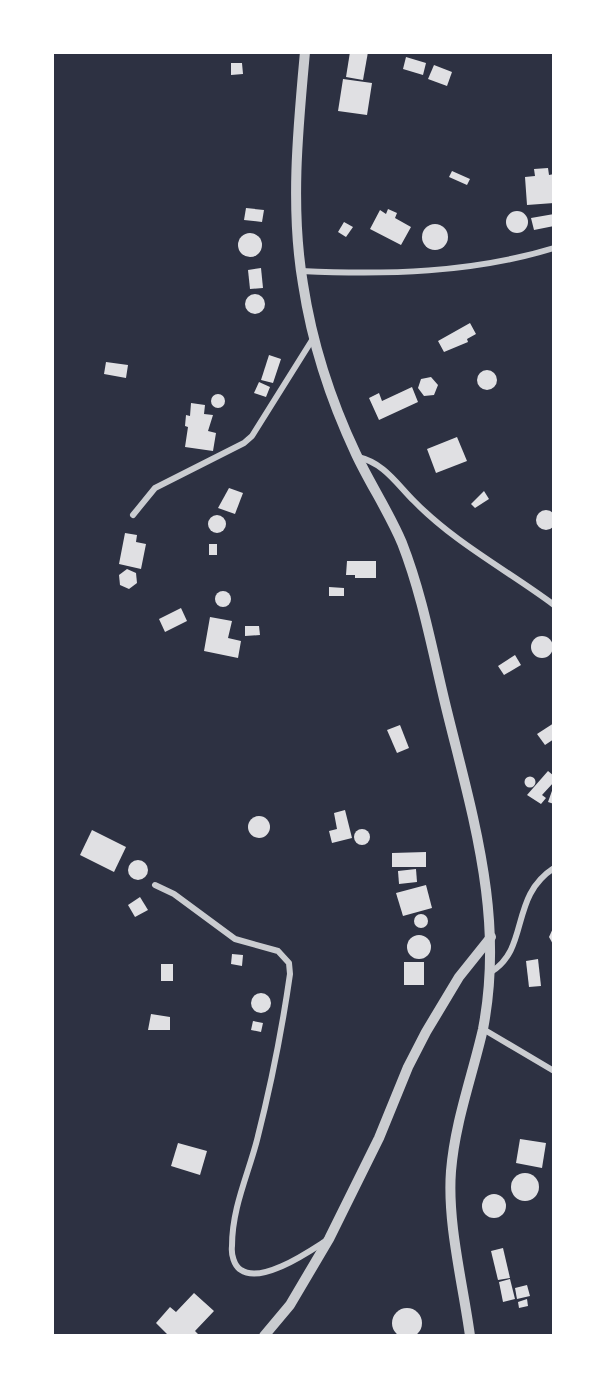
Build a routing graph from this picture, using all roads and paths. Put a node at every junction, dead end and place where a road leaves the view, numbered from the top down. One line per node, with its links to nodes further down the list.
1 (305, 52): 3 (street)
2 (554, 248): 3 (street)
3 (301, 271): 4 (street)
4 (315, 336): 5 (street); 6 (street)
5 (357, 457): 7 (street); 10 (street)
6 (133, 515)
7 (554, 605)
8 (554, 868): 11 (street)
9 (155, 885): 14 (street)
10 (491, 937): 11 (street); 14 (street)
11 (491, 972): 12 (street)
12 (483, 1029): 13 (street); 16 (street)
13 (554, 1071)
14 (329, 1239): 15 (street)
15 (264, 1335)
16 (470, 1335)

